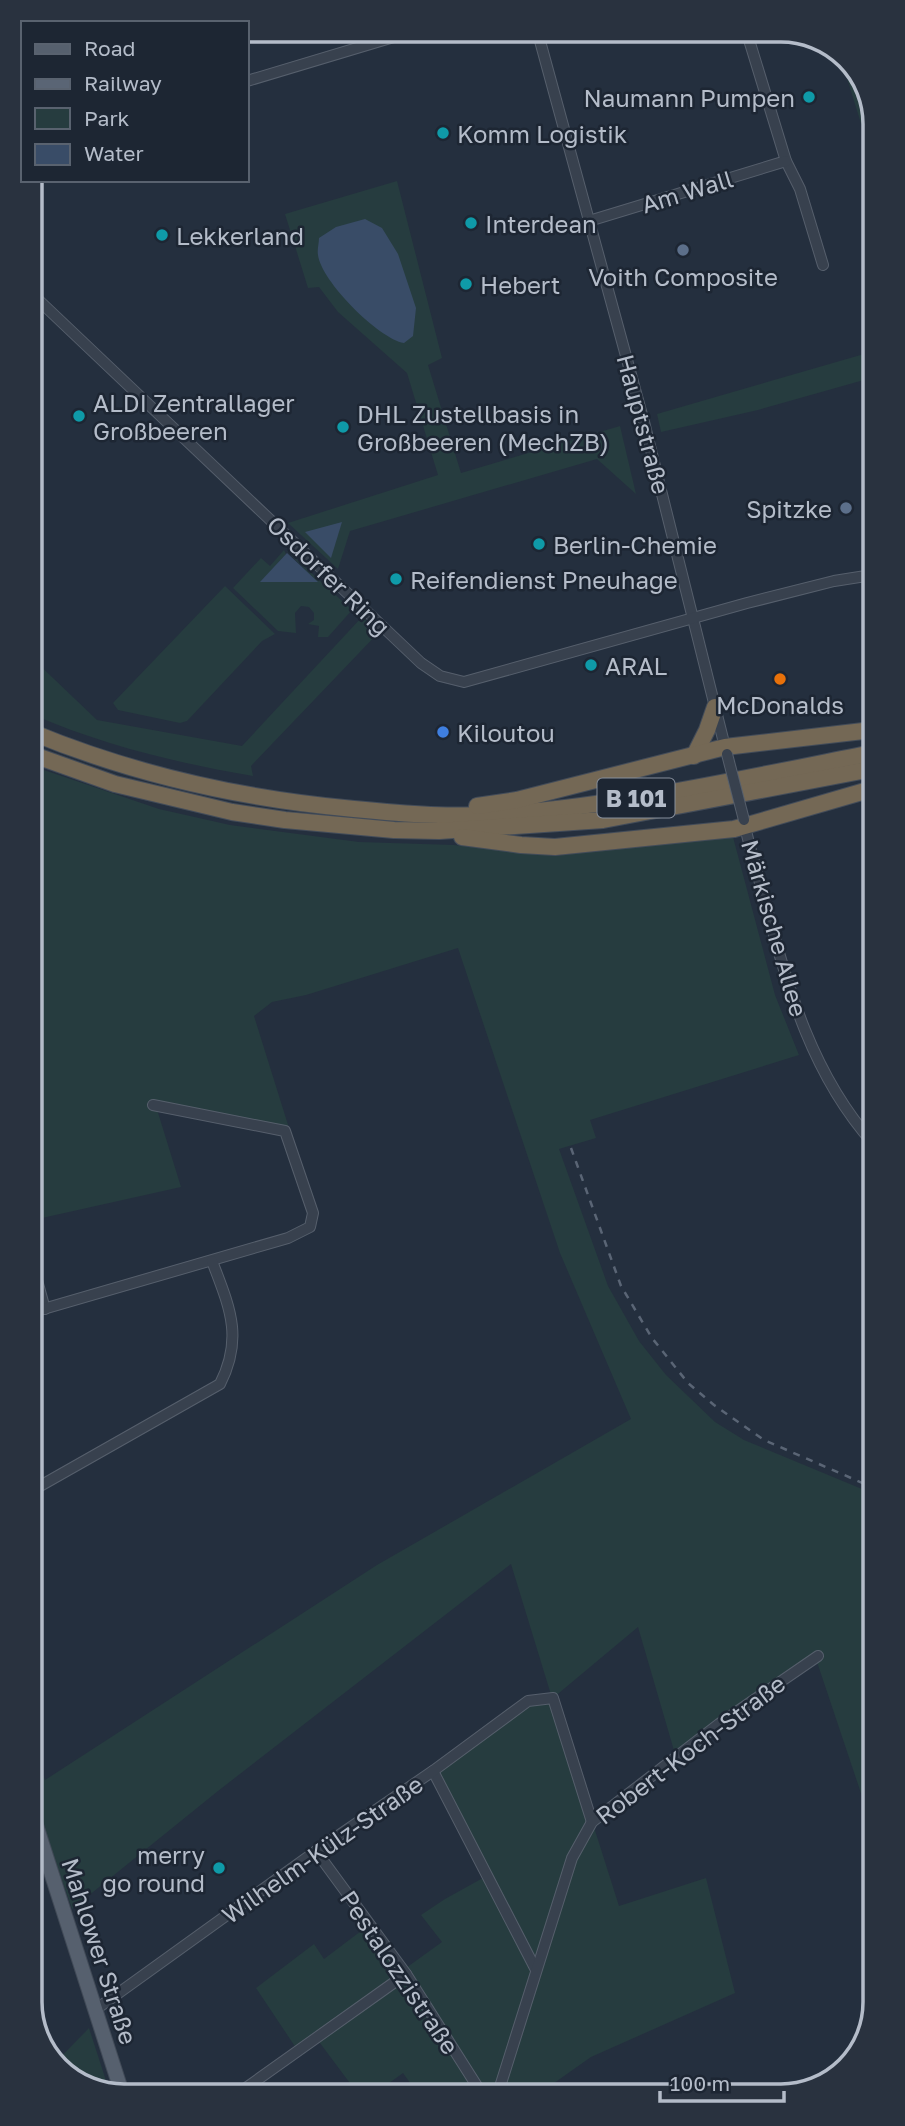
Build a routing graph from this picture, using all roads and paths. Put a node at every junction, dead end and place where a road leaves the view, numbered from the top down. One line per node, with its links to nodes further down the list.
1 (377, 42): 4 (street)
2 (540, 42): 6 (street, Hauptstraße)
3 (750, 42): 5 (street)
4 (248, 81)
5 (786, 161): 6 (street, Am Wall); 7 (street)
6 (589, 220): 10 (street, Hauptstraße)
7 (823, 265)
8 (42, 303): 10 (street, Osdorfer Ring)
9 (863, 577): 10 (street, Osdorfer Ring)
10 (692, 618): 11 (street, Hauptstraße)
11 (715, 707): 14 (street, Hauptstraße); 16 (highway)
12 (863, 731): 14 (highway)
13 (42, 736): 20 (highway, B 101)
14 (726, 751): 16 (highway); 21 (street, Hauptstraße, bridge)
15 (863, 755): 20 (highway, B 101)
16 (694, 756): 20 (highway)
17 (42, 758): 22 (highway, B 101)
18 (863, 771): 22 (highway, B 101)
19 (863, 791): 21 (highway)
20 (398, 814)
21 (745, 823): 22 (highway); 24 (street, Märkische Allee)
22 (439, 831)
23 (153, 1105): 25 (street)
24 (863, 1129)
25 (212, 1261): 27 (street); 29 (street)
26 (42, 1298): 27 (street)
27 (45, 1309): 28 (street)
28 (42, 1310)
29 (42, 1485)
30 (818, 1656): 32 (street, Robert-Koch-Straße)
31 (433, 1771): 32 (street, Wilhelm-Külz-Straße); 34 (street, Wilhelm-Külz-Straße); 35 (street)
32 (592, 1822): 35 (street, Robert-Koch-Straße)
33 (42, 1844): 37 (main road, Mahlower Straße)
34 (316, 1851): 36 (street, Pestalozzistraße); 37 (street, Wilhelm-Külz-Straße)
35 (536, 1970): 41 (street, Robert-Koch-Straße)
36 (406, 1974): 39 (street); 40 (street, Pestalozzistraße)
37 (95, 2010): 38 (main road, Mahlower Straße)
38 (119, 2084)
39 (251, 2084)
40 (476, 2084)
41 (501, 2084)

